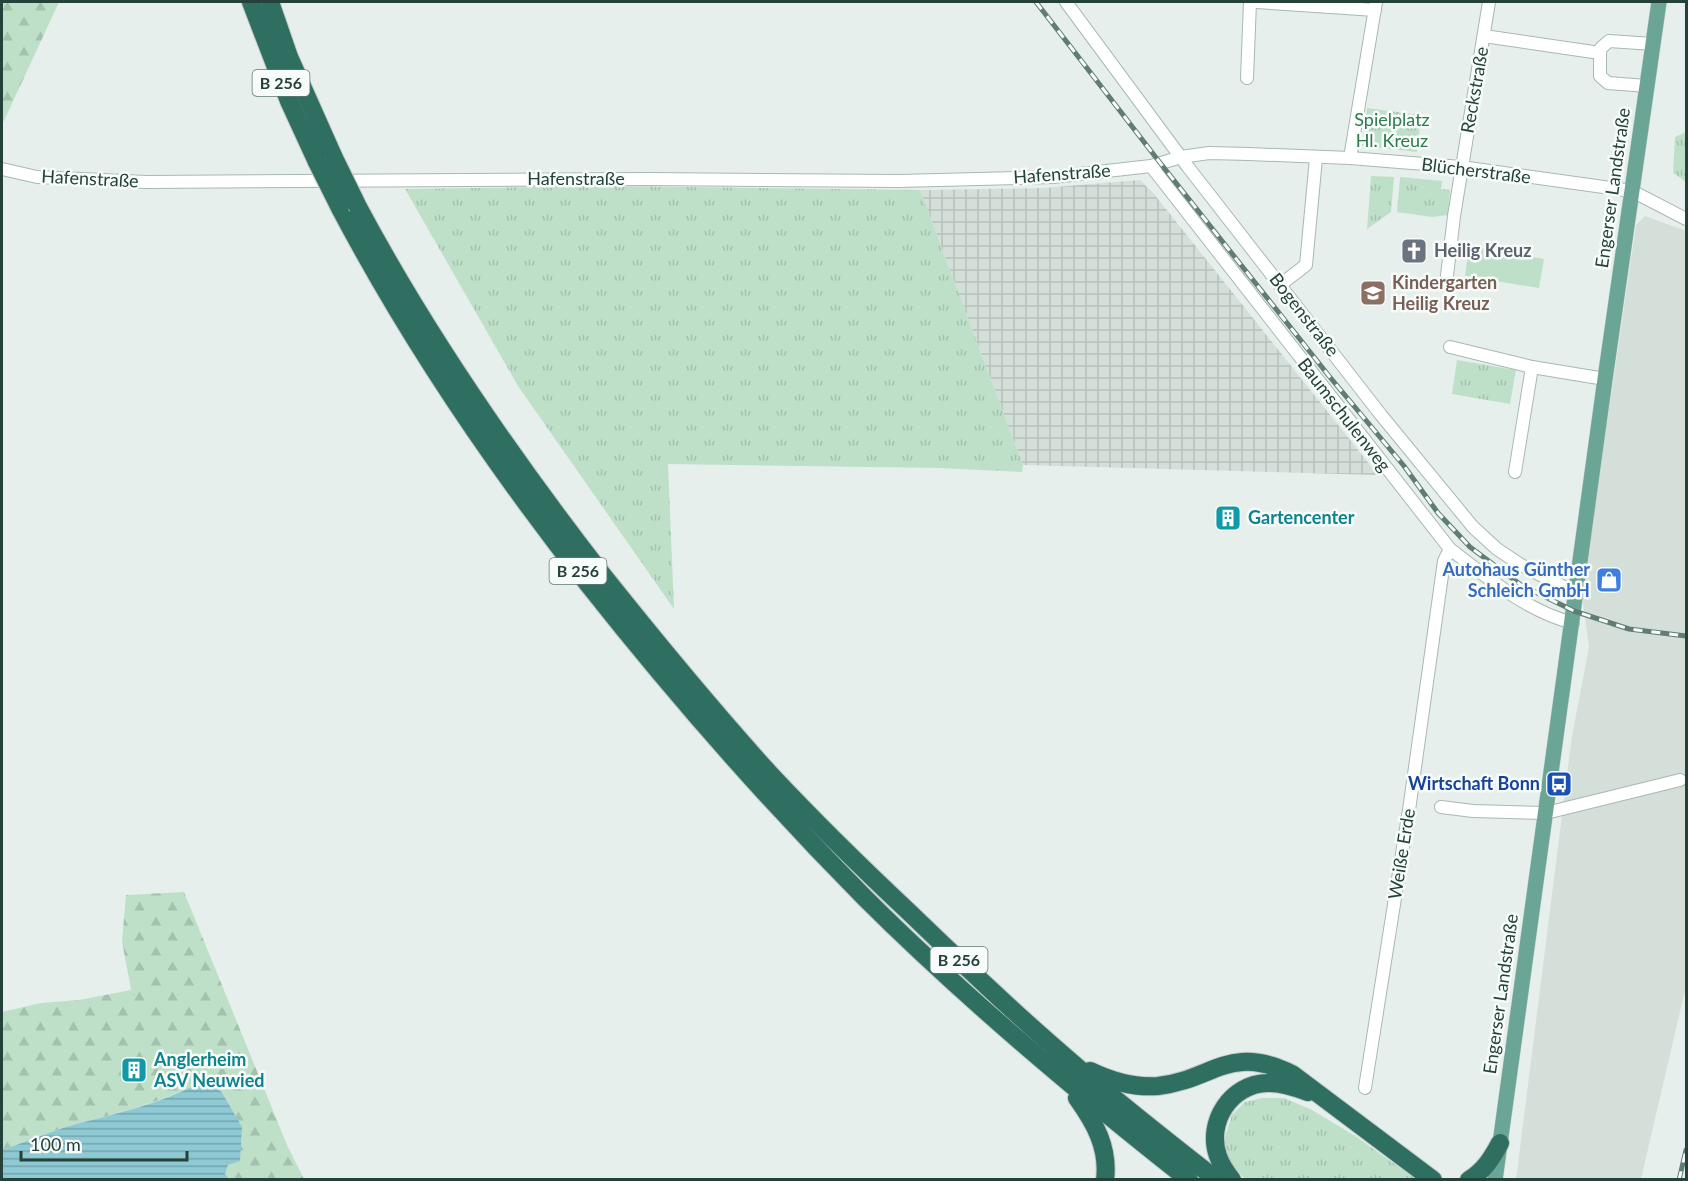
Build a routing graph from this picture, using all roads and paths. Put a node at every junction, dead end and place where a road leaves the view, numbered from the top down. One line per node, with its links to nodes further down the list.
1 (251, 2): 17 (highway, B 256)
2 (270, 2): 17 (highway, B 256)
3 (1066, 2): 14 (street, Bogenstraße)
4 (1250, 2): 12 (street)
5 (1257, 2): 8 (street)
6 (1489, 2): 9 (street, Reckstraße)
7 (1659, 2): 10 (main road, Engerser Landstraße)
8 (1376, 6): 16 (street)
9 (1484, 36): 11 (street); 19 (street, Reckstraße)
10 (1653, 44): 11 (street); 13 (main road, Engerser Landstraße)
11 (1600, 53): 13 (street)
12 (1247, 78)
13 (1647, 86): 21 (main road, Engerser Landstraße)
14 (1181, 156): 15 (street, Blücherstraße); 18 (street, Blücherstraße); 24 (street, Bogenstraße)
15 (1316, 158): 16 (street, Blücherstraße); 24 (street)
16 (1350, 158): 19 (street, Blücherstraße)
17 (326, 160): 35 (highway, B 256, bridge)
18 (1151, 166): 20 (street, Hafenstraße); 29 (street, Baumschulenweg)
19 (1461, 167): 21 (street, Blücherstraße); 23 (street, Reckstraße)
20 (2, 169)
21 (1632, 191): 22 (street, Blücherstraße); 27 (main road, Engerser Landstraße)
22 (1686, 219)
23 (1446, 284)
24 (1280, 285): 30 (street, Bogenstraße)
25 (1450, 347): 26 (street)
26 (1532, 367): 27 (street); 28 (street)
27 (1605, 379): 30 (main road, Engerser Landstraße)
28 (1515, 472)
29 (1450, 549): 31 (street, Baumschulenweg); 36 (street, Weiße Erde)
30 (1576, 593): 31 (main road, Engerser Landstraße)
31 (1573, 623): 34 (main road, Engerser Landstraße)
32 (1680, 780): 34 (street)
33 (1441, 807): 34 (street)
34 (1546, 813): 38 (main road, Engerser Landstraße)
35 (1067, 1070): 37 (highway); 40 (highway); 41 (highway, B 256); 42 (highway, B 256)
36 (1365, 1088)
37 (1322, 1098): 39 (highway); 43 (highway)
38 (1500, 1143): 44 (highway); 45 (main road, Engerser Landstraße)
39 (1435, 1178)
40 (1105, 1179)
41 (1189, 1179)
42 (1217, 1179)
43 (1232, 1179)
44 (1469, 1179)
45 (1495, 1179)

